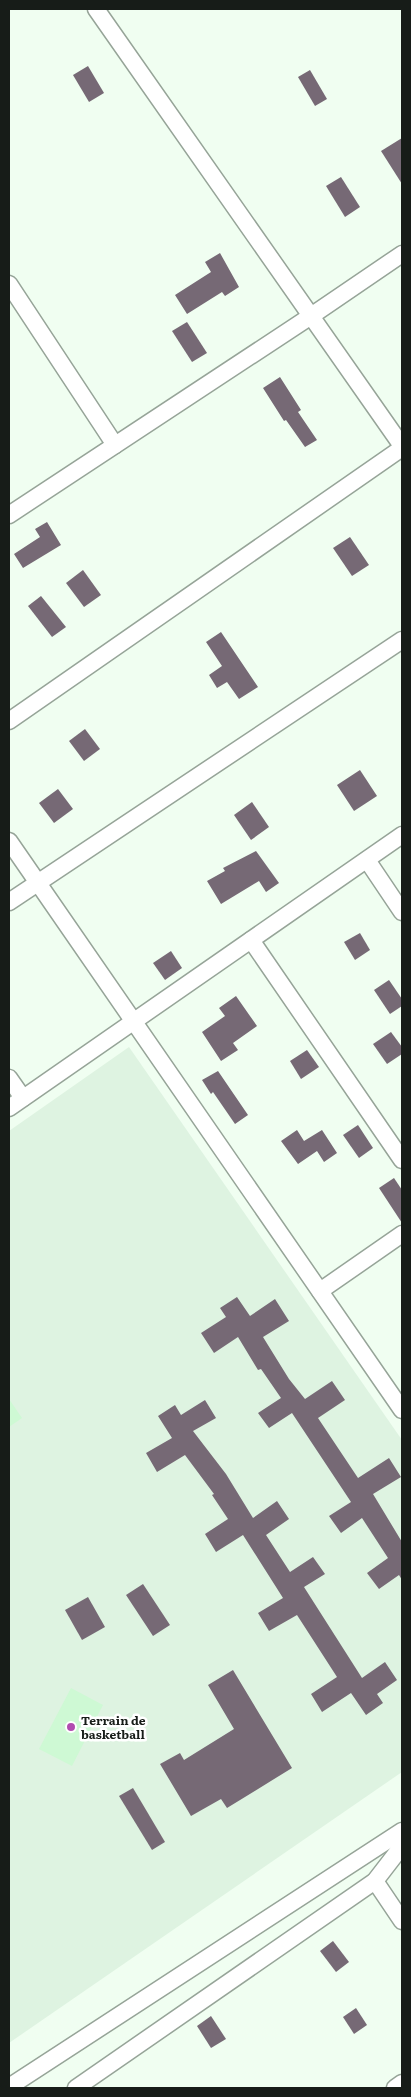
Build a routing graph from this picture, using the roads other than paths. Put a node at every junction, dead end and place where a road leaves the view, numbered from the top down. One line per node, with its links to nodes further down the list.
1 (96, 9): 4 (street)
2 (402, 254): 4 (street)
3 (9, 284): 5 (street)
4 (311, 316): 5 (street); 6 (street)
5 (115, 445): 7 (street)
6 (402, 447): 9 (street)
7 (9, 515)
8 (402, 640): 13 (street)
9 (9, 721)
10 (402, 835): 12 (street)
11 (9, 841): 13 (street)
12 (366, 860): 15 (street); 16 (street)
13 (38, 882): 14 (street); 17 (street)
14 (9, 902)
15 (402, 912)
16 (251, 940): 17 (street); 21 (street)
17 (134, 1021): 19 (street); 23 (street)
18 (9, 1078): 19 (street)
19 (23, 1098): 20 (street)
20 (9, 1108)
21 (402, 1160)
22 (402, 1234): 23 (street)
23 (320, 1291): 24 (street)
24 (402, 1410)
25 (402, 1832): 30 (street)
26 (402, 1846): 27 (street)
27 (375, 1881): 28 (street); 31 (street)
28 (402, 1921)
29 (402, 2083): 32 (street)
30 (9, 2087)
31 (76, 2088)
32 (395, 2088)

